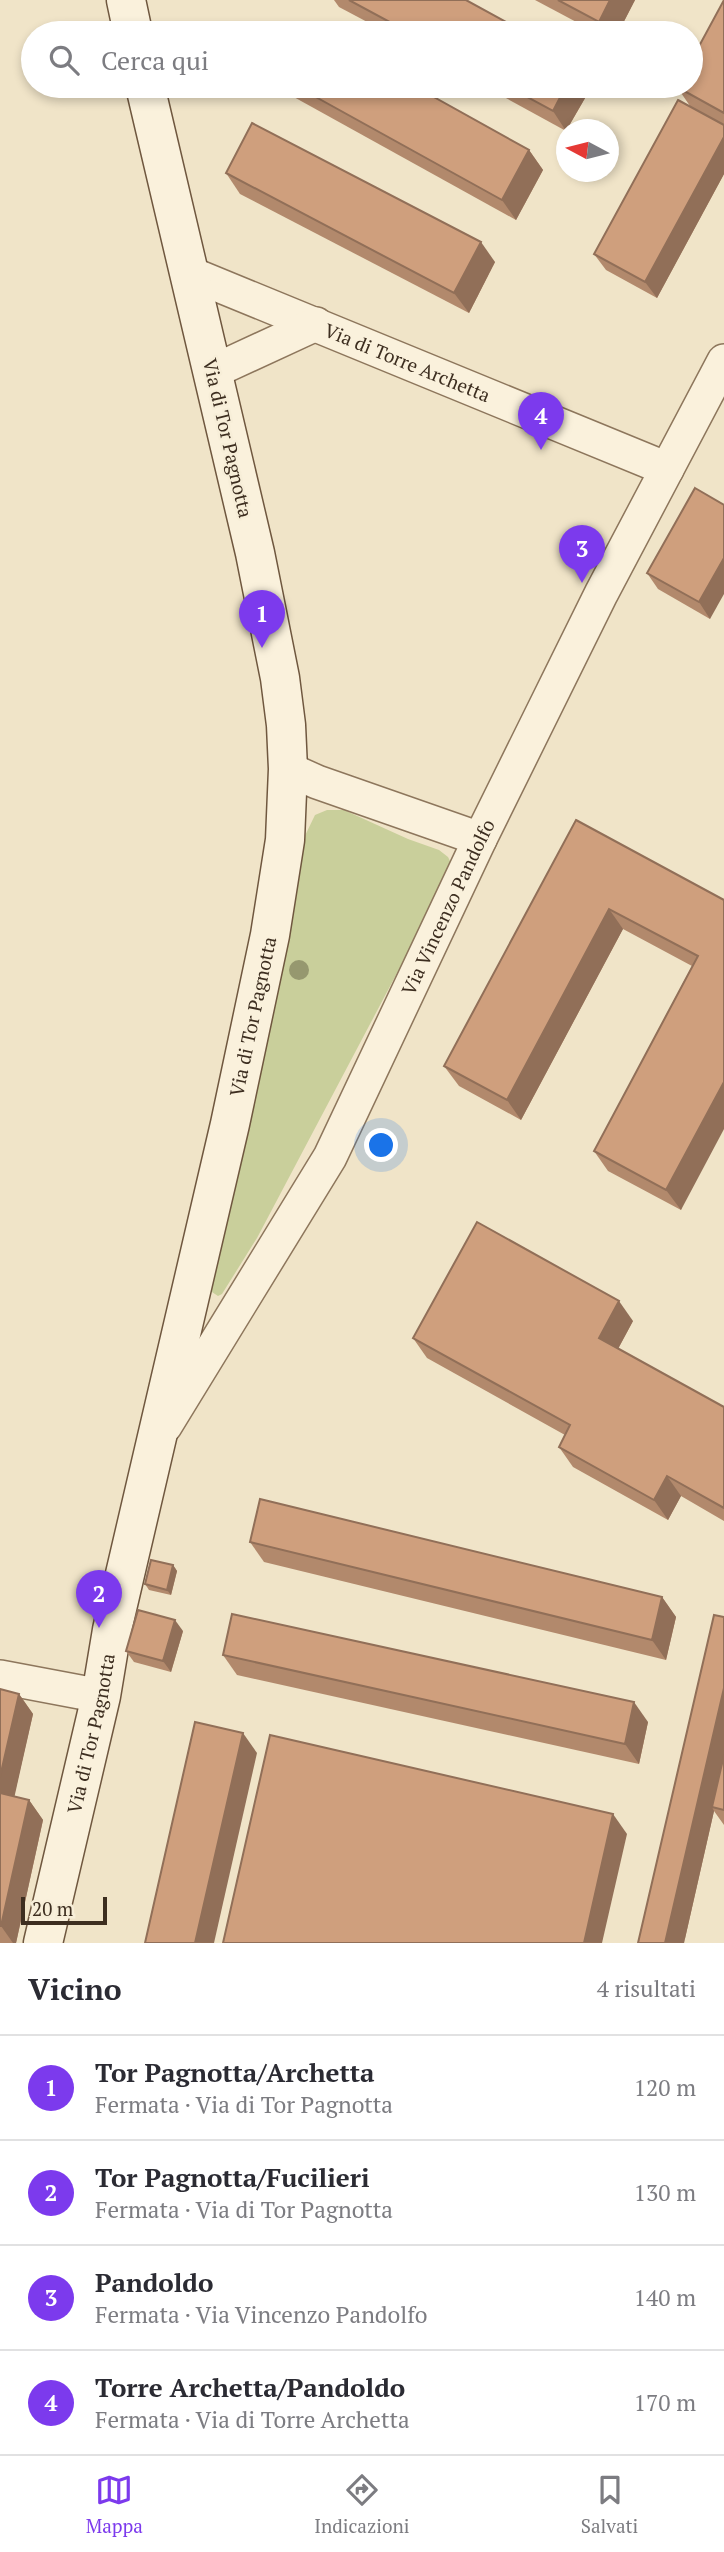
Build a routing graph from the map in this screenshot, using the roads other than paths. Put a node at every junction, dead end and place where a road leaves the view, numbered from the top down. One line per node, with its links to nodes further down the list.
1 (126, 0): 2 (street)
2 (130, 21)
3 (148, 98): 4 (street, Via di Tor Pagnotta)
4 (188, 272): 5 (street, Via di Torre Archetta); 7 (street, Via di Tor Pagnotta)
5 (316, 324): 7 (street); 8 (street, Via di Torre Archetta)
6 (724, 361): 8 (street, Via Vincenzo Pandolfo)
7 (212, 372): 9 (street, Via di Tor Pagnotta)
8 (667, 469): 10 (street, Via Vincenzo Pandolfo)
9 (288, 769): 10 (street); 11 (street, Via di Tor Pagnotta)
10 (480, 839): 11 (street, Via Vincenzo Pandolfo)
11 (155, 1443): 13 (street, Via di Tor Pagnotta)
12 (0, 1677): 13 (street)
13 (101, 1696): 14 (street, Via di Tor Pagnotta)
14 (43, 1943)

